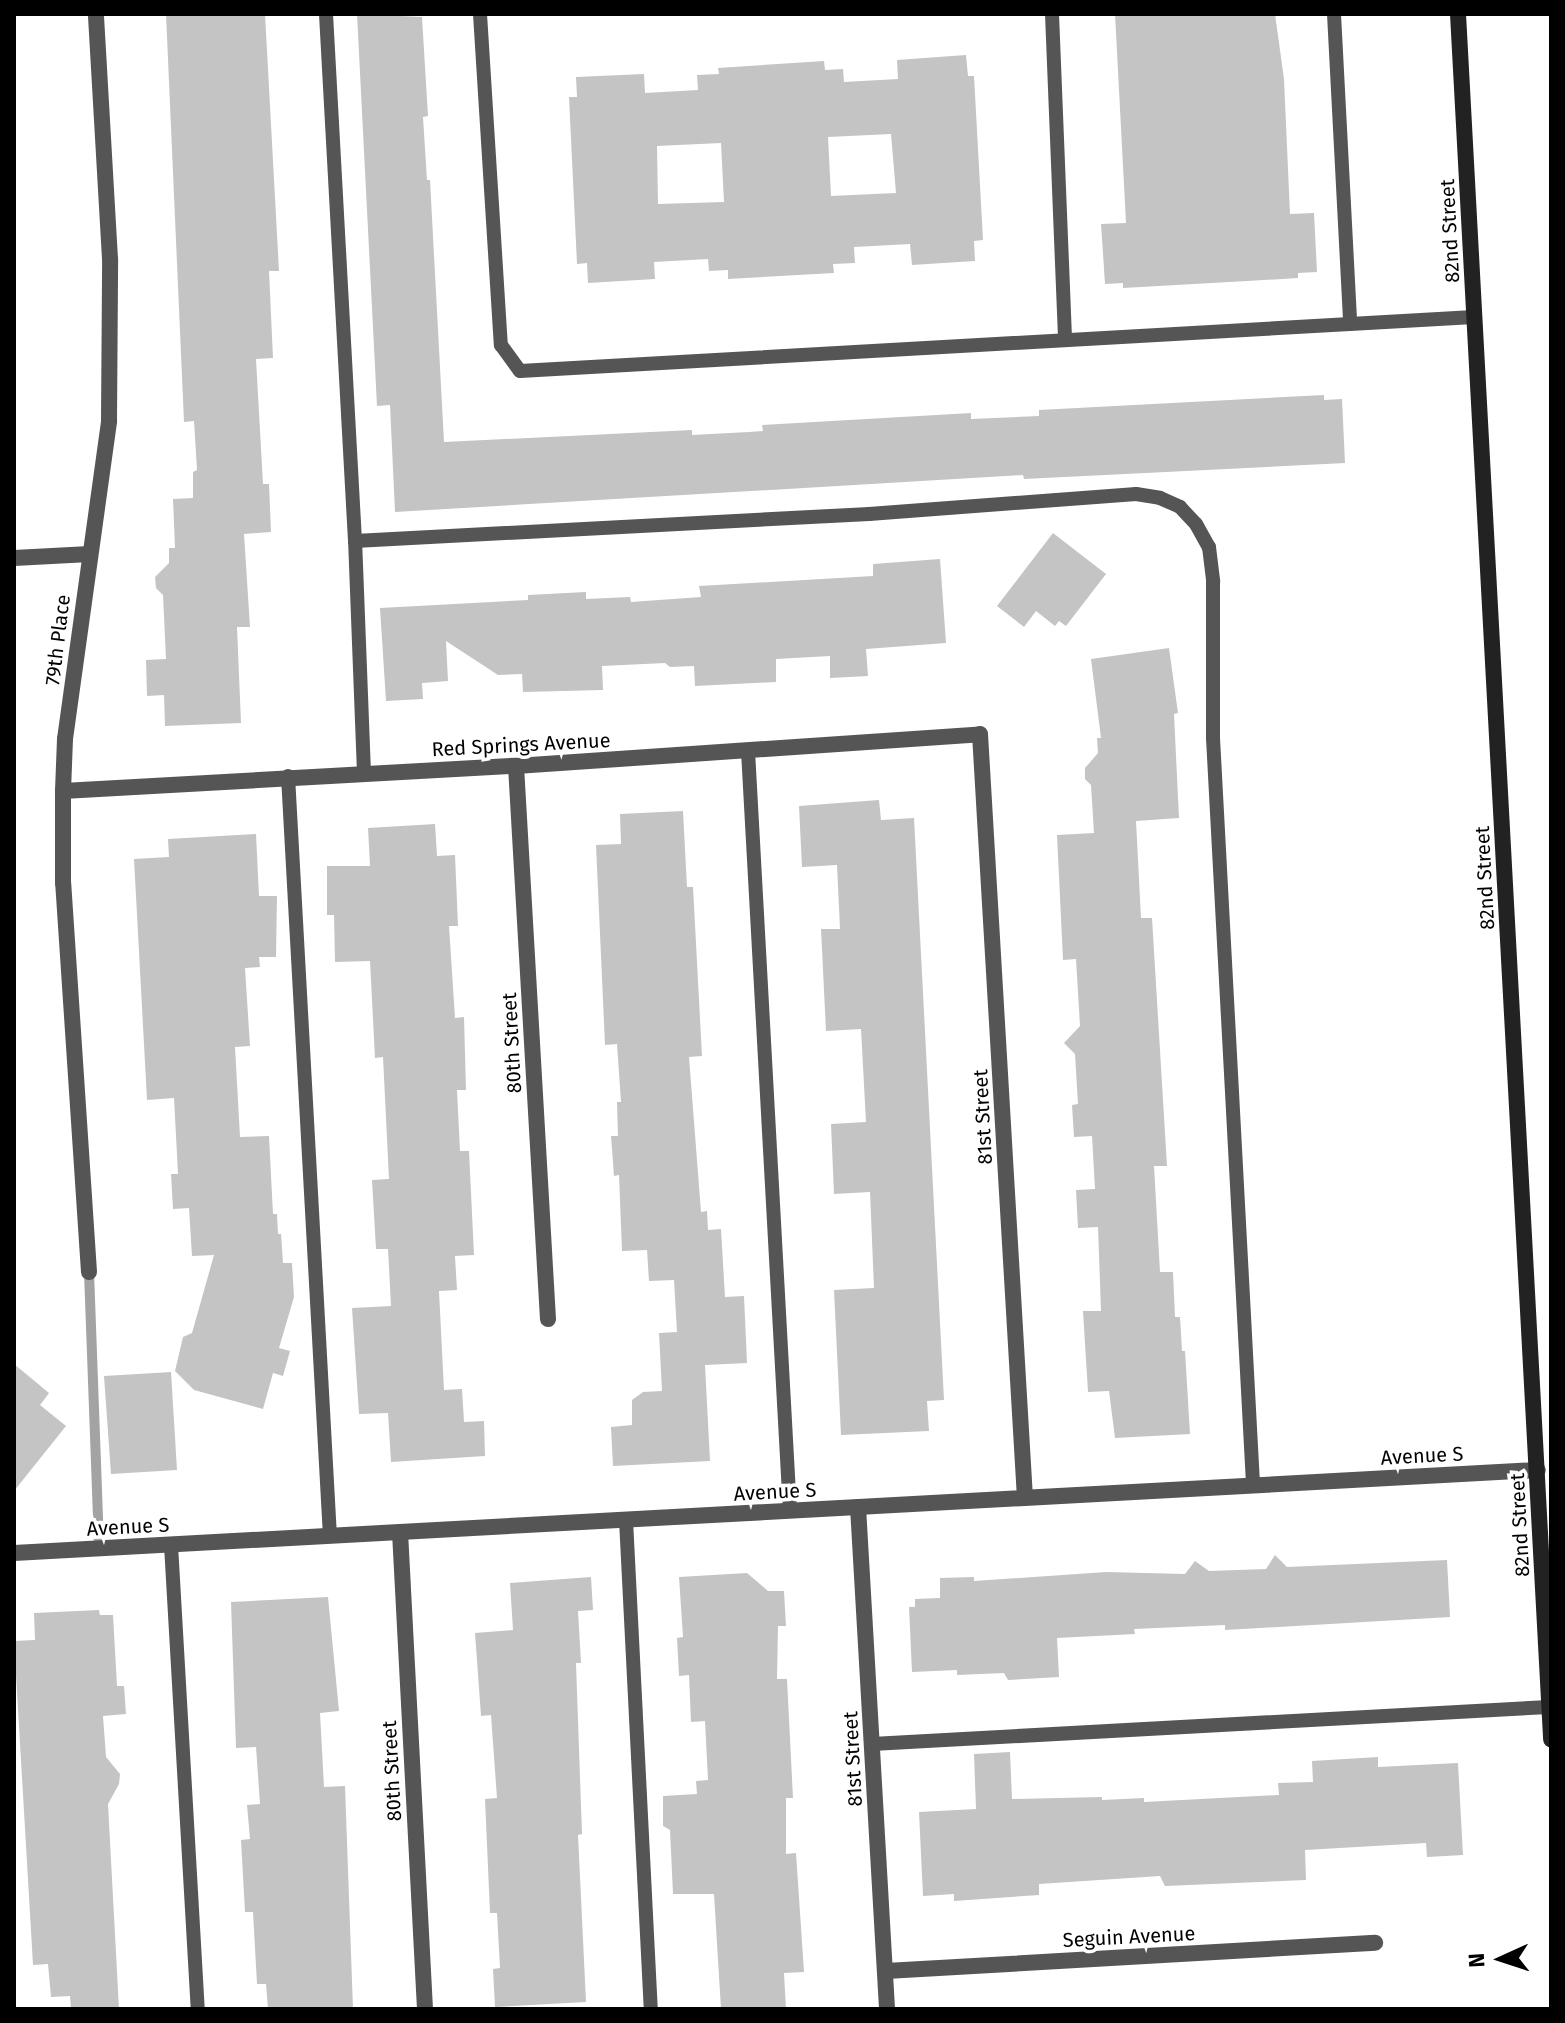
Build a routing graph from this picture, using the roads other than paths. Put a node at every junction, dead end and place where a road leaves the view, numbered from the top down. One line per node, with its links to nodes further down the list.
1 (96, 14): 11 (street, 79th Place)
2 (326, 14): 10 (lane)
3 (480, 14): 9 (lane)
4 (1052, 14): 9 (lane)
5 (1334, 14): 8 (lane)
6 (1458, 14): 7 (main road, 82nd Street)
7 (1474, 317): 8 (lane); 21 (main road, 82nd Street)
8 (1350, 324): 9 (lane)
9 (1065, 340)
10 (355, 541): 16 (lane); 22 (lane)
11 (90, 554): 12 (street); 18 (street, 79th Place)
12 (14, 558)
13 (980, 734): 14 (street, Red Springs Avenue); 23 (street, 81st Street)
14 (748, 751): 15 (street, Red Springs Avenue); 25 (lane)
15 (516, 766): 16 (street, Red Springs Avenue); 20 (street, 80th Street)
16 (364, 773): 17 (street, Red Springs Avenue)
17 (288, 776): 18 (street, Red Springs Avenue); 29 (lane)
18 (63, 791): 19 (street, 79th Place)
19 (89, 1272)
20 (548, 1319)
21 (1538, 1470): 22 (street, Avenue S); 26 (main road, 82nd Street)
22 (1253, 1485): 23 (street, Avenue S)
23 (1025, 1498): 24 (street, Avenue S)
24 (858, 1507): 25 (street, Avenue S); 34 (street, 81st Street)
25 (790, 1511): 27 (street, Avenue S)
26 (1545, 1515): 32 (main road, 82nd Street)
27 (626, 1520): 28 (street, Avenue S); 39 (lane)
28 (400, 1532): 29 (street, Avenue S); 38 (street, 80th Street)
29 (330, 1536): 30 (street, Avenue S)
30 (171, 1545): 31 (street, Avenue S); 37 (lane)
31 (14, 1553)
32 (1549, 1707): 33 (main road, 82nd Street); 34 (lane)
33 (1551, 1739)
34 (872, 1744): 36 (street, 81st Street)
35 (1375, 1943): 36 (street, Seguin Avenue)
36 (886, 1971): 40 (street, 81st Street)
37 (198, 2009)
38 (425, 2009)
39 (651, 2009)
40 (887, 2009)

